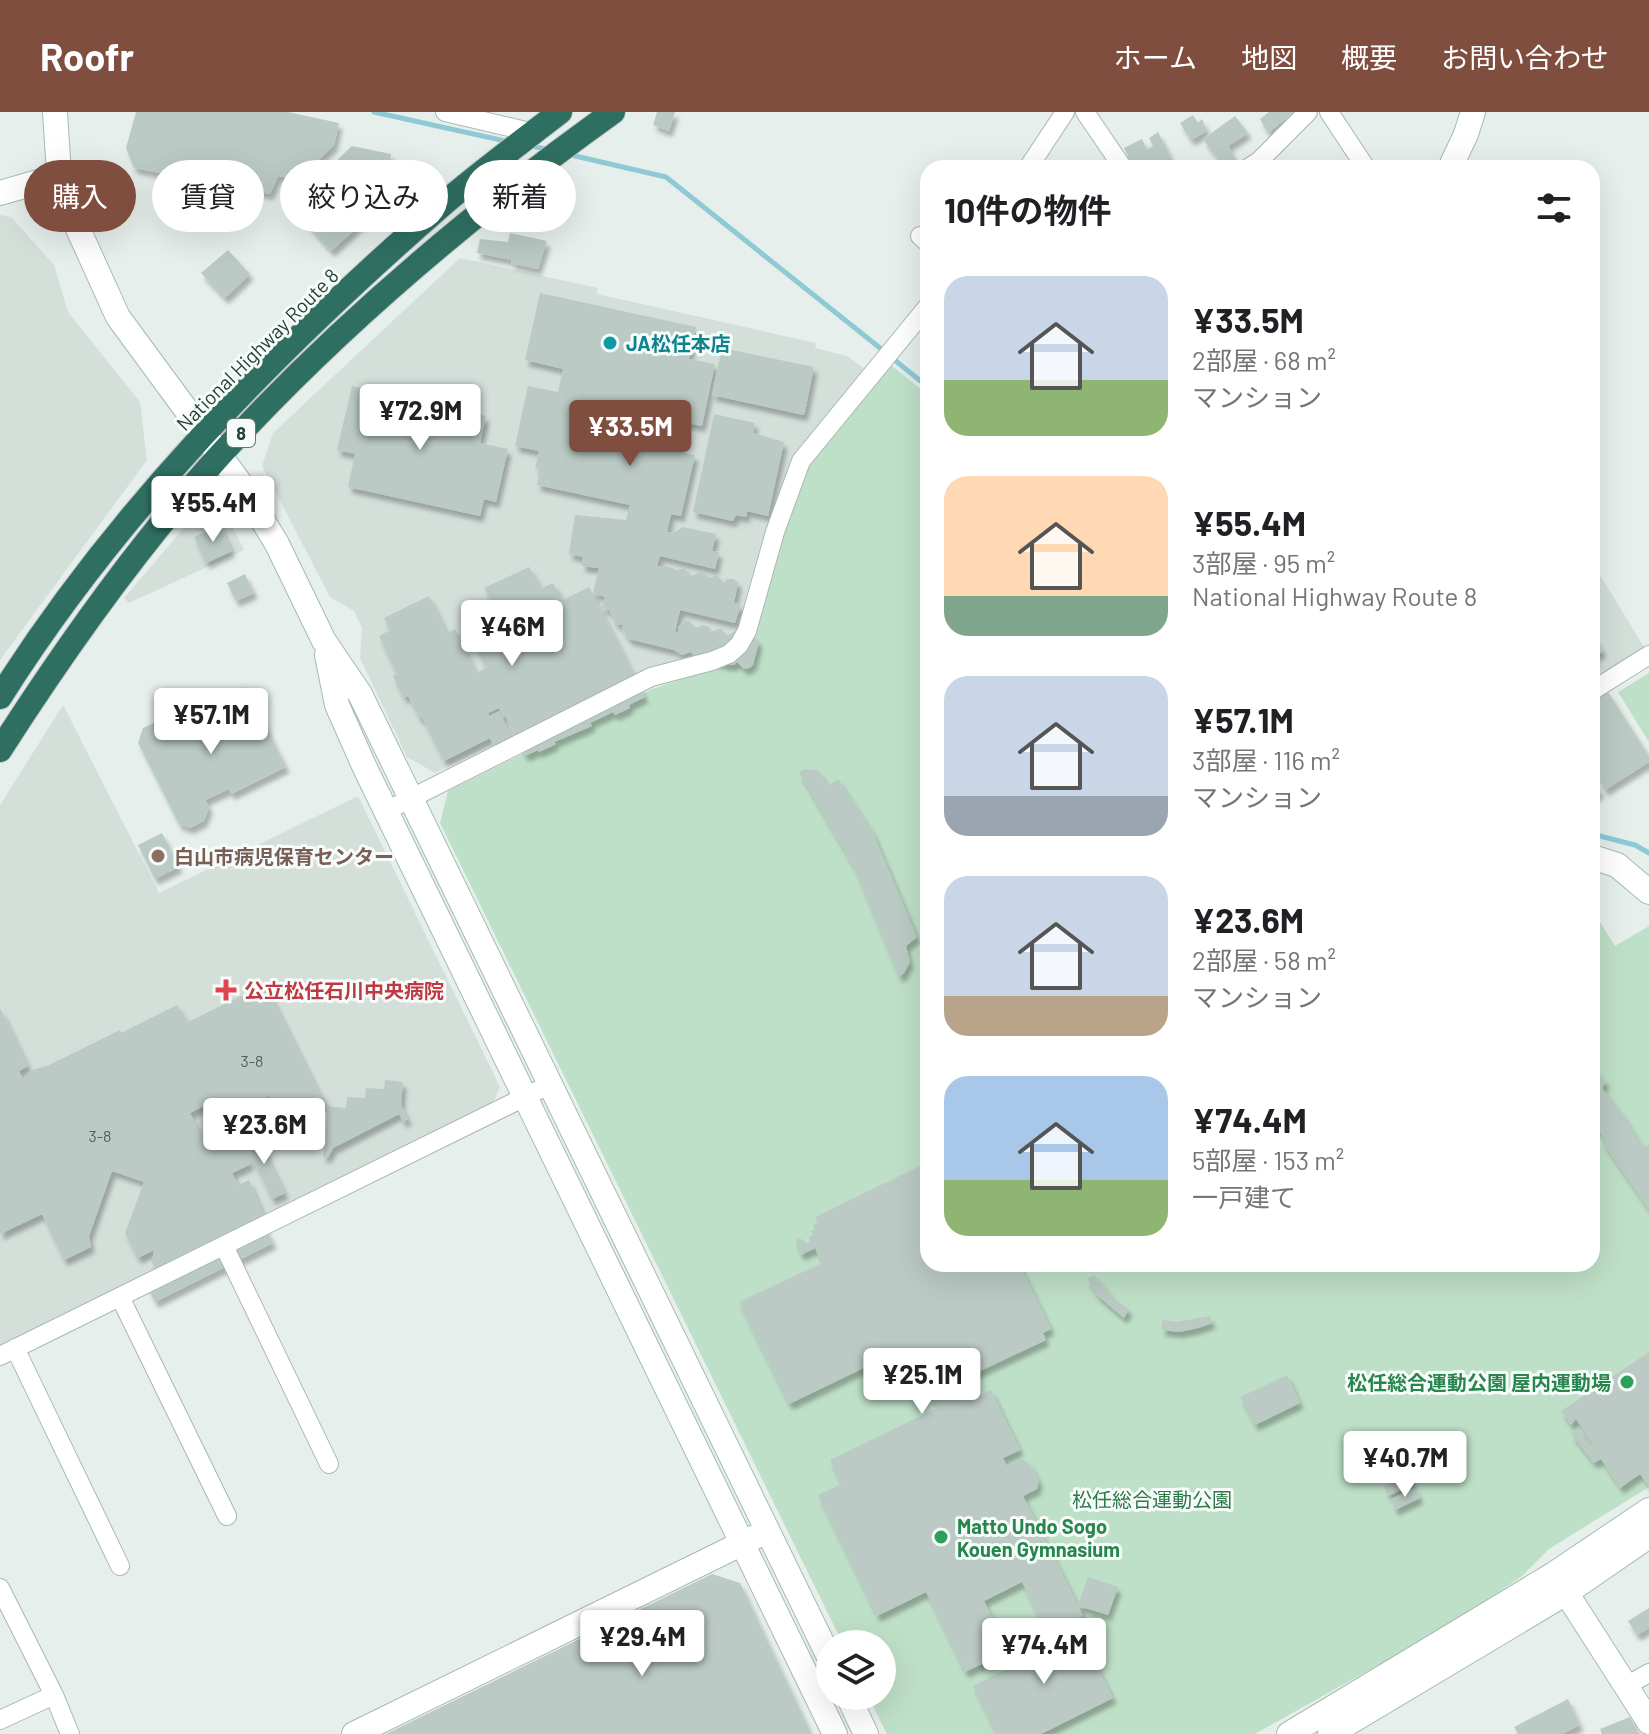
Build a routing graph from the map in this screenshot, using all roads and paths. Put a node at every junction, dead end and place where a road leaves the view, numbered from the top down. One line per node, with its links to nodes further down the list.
1 (55, 112): 11 (street)
2 (445, 112): 10 (street)
3 (560, 112): 10 (highway, National Highway Route 8 / 8)
4 (613, 112): 22 (highway, 8)
5 (1065, 112): 12 (street)
6 (1085, 112): 13 (street)
7 (1308, 112): 14 (street)
8 (1329, 112): 15 (street)
9 (1473, 112): 16 (street)
10 (534, 133): 21 (highway, National Highway Route 8 / 8)
11 (58, 160)
12 (1033, 160)
13 (1118, 160)
14 (1260, 160)
15 (1361, 160)
16 (1454, 160)
17 (24, 186): 18 (street)
18 (0, 193)
19 (79, 232): 21 (street)
20 (920, 316): 30 (street)
21 (203, 434): 22 (street); 26 (highway, National Highway Route 8 / 8)
22 (219, 456): 23 (street); 27 (highway, 8)
23 (324, 641): 28 (street); 29 (street)
24 (1649, 655): 25 (street)
25 (1600, 686)
26 (0, 697)
27 (0, 750)
28 (390, 756): 29 (street); 30 (street)
29 (365, 768): 31 (street)
30 (412, 798): 31 (street); 33 (street)
31 (386, 811): 34 (street)
32 (1600, 860): 35 (street)
33 (442, 862): 34 (street); 36 (street)
34 (416, 875): 37 (street)
35 (1649, 892)
36 (551, 1084): 37 (street); 44 (street)
37 (523, 1097): 38 (street); 46 (street)
38 (224, 1246): 39 (street); 41 (street)
39 (120, 1297): 40 (street); 43 (street)
40 (7, 1352): 47 (street)
41 (329, 1464)
42 (1649, 1510): 48 (street)
43 (227, 1516)
44 (768, 1531): 46 (street); 50 (street)
45 (1649, 1536): 48 (street)
46 (743, 1543): 58 (street); 59 (street)
47 (120, 1566)
48 (1560, 1583): 52 (street); 61 (street); 62 (street)
49 (0, 1588): 53 (street)
50 (816, 1630)
51 (1649, 1673): 52 (street)
52 (1626, 1686): 56 (street)
53 (54, 1695): 55 (street); 57 (street)
54 (855, 1710): 60 (street)
55 (0, 1720)
56 (1649, 1722)
57 (70, 1734)
58 (354, 1734)
59 (835, 1734)
60 (866, 1734)
61 (1289, 1734)
62 (1330, 1734)

